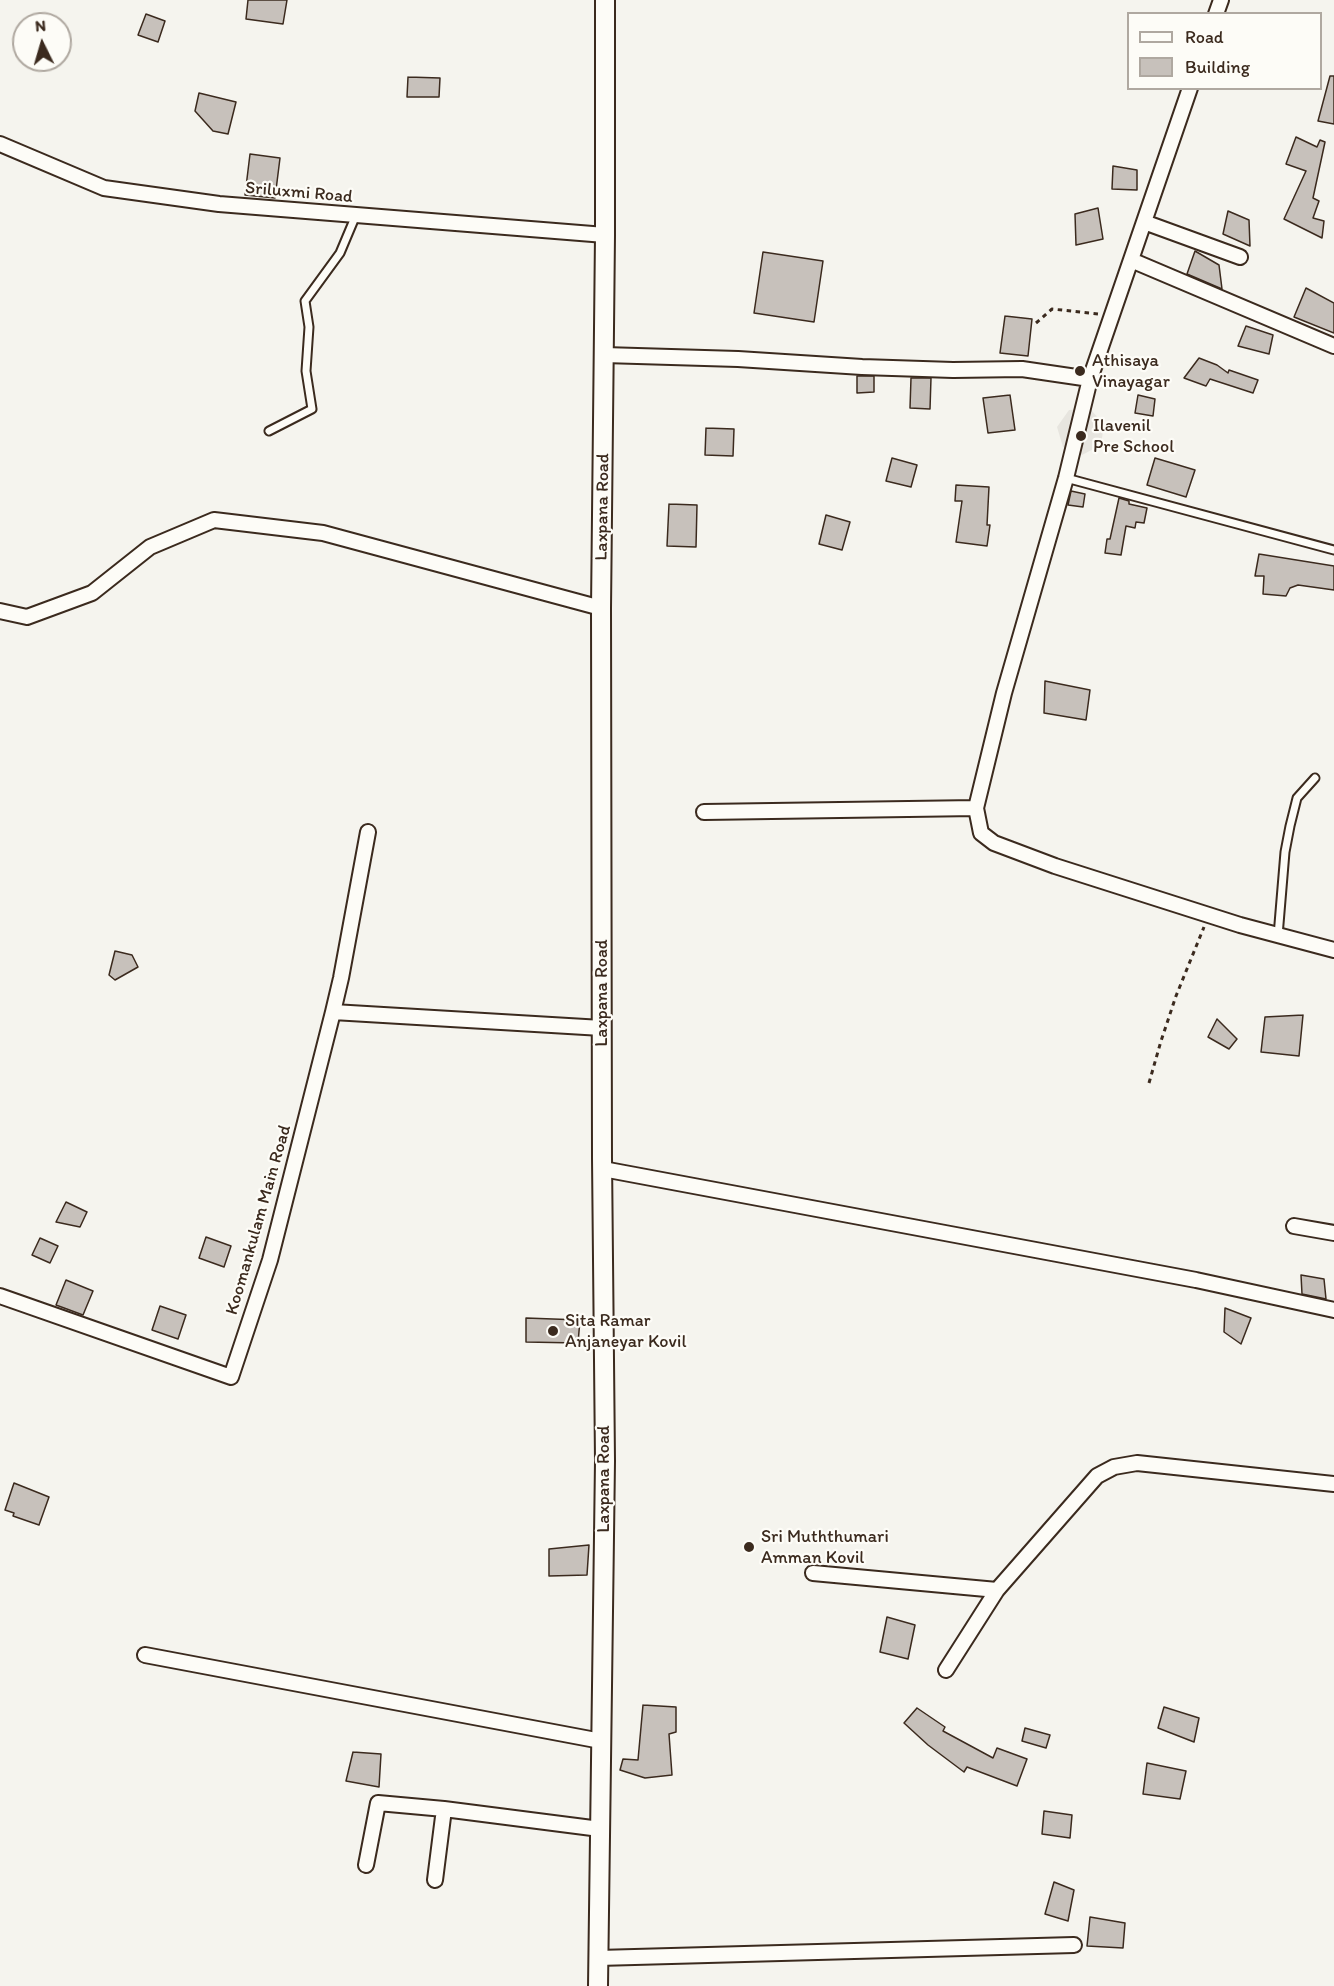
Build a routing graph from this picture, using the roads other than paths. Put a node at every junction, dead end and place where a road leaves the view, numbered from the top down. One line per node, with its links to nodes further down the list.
1 (605, 0): 6 (street, Laxpana Road)
2 (1189, 90): 5 (street)
3 (0, 144): 4 (street, Sriluxmi Road)
4 (356, 215): 6 (street, Sriluxmi Road); 12 (lane)
5 (1144, 222): 7 (street); 8 (street)
6 (605, 235): 10 (street, Laxpana Road)
7 (1240, 257)
8 (1131, 260): 9 (street); 11 (street)
9 (1334, 346)
10 (604, 355): 11 (street); 15 (street, Laxpana Road)
11 (1090, 378): 13 (street)
12 (269, 431)
13 (1066, 478): 14 (lane); 18 (street)
14 (1334, 550)
15 (601, 608): 16 (street); 24 (street, Laxpana Road)
16 (0, 610)
17 (1314, 778): 21 (lane)
18 (976, 808): 19 (street); 21 (street)
19 (704, 812)
20 (368, 832): 23 (street, Koomankulam Main Road)
21 (1278, 936): 22 (street)
22 (1334, 950)
23 (333, 1012): 24 (street); 28 (street, Koomankulam Main Road)
24 (602, 1028): 25 (street, Laxpana Road)
25 (603, 1169): 29 (street); 35 (street, Laxpana Road)
26 (1294, 1226): 27 (street)
27 (1334, 1233)
28 (0, 1296)
29 (1334, 1310)
30 (1334, 1484): 32 (street)
31 (813, 1574): 32 (street)
32 (997, 1590): 34 (street)
33 (145, 1655): 35 (street)
34 (946, 1670)
35 (601, 1741): 37 (street, Laxpana Road)
36 (444, 1809): 37 (street); 38 (street); 39 (street)
37 (600, 1829): 41 (street, Laxpana Road)
38 (366, 1865)
39 (435, 1880)
40 (1074, 1945): 41 (street)
41 (598, 1958): 42 (street, Laxpana Road)
42 (598, 1986)

